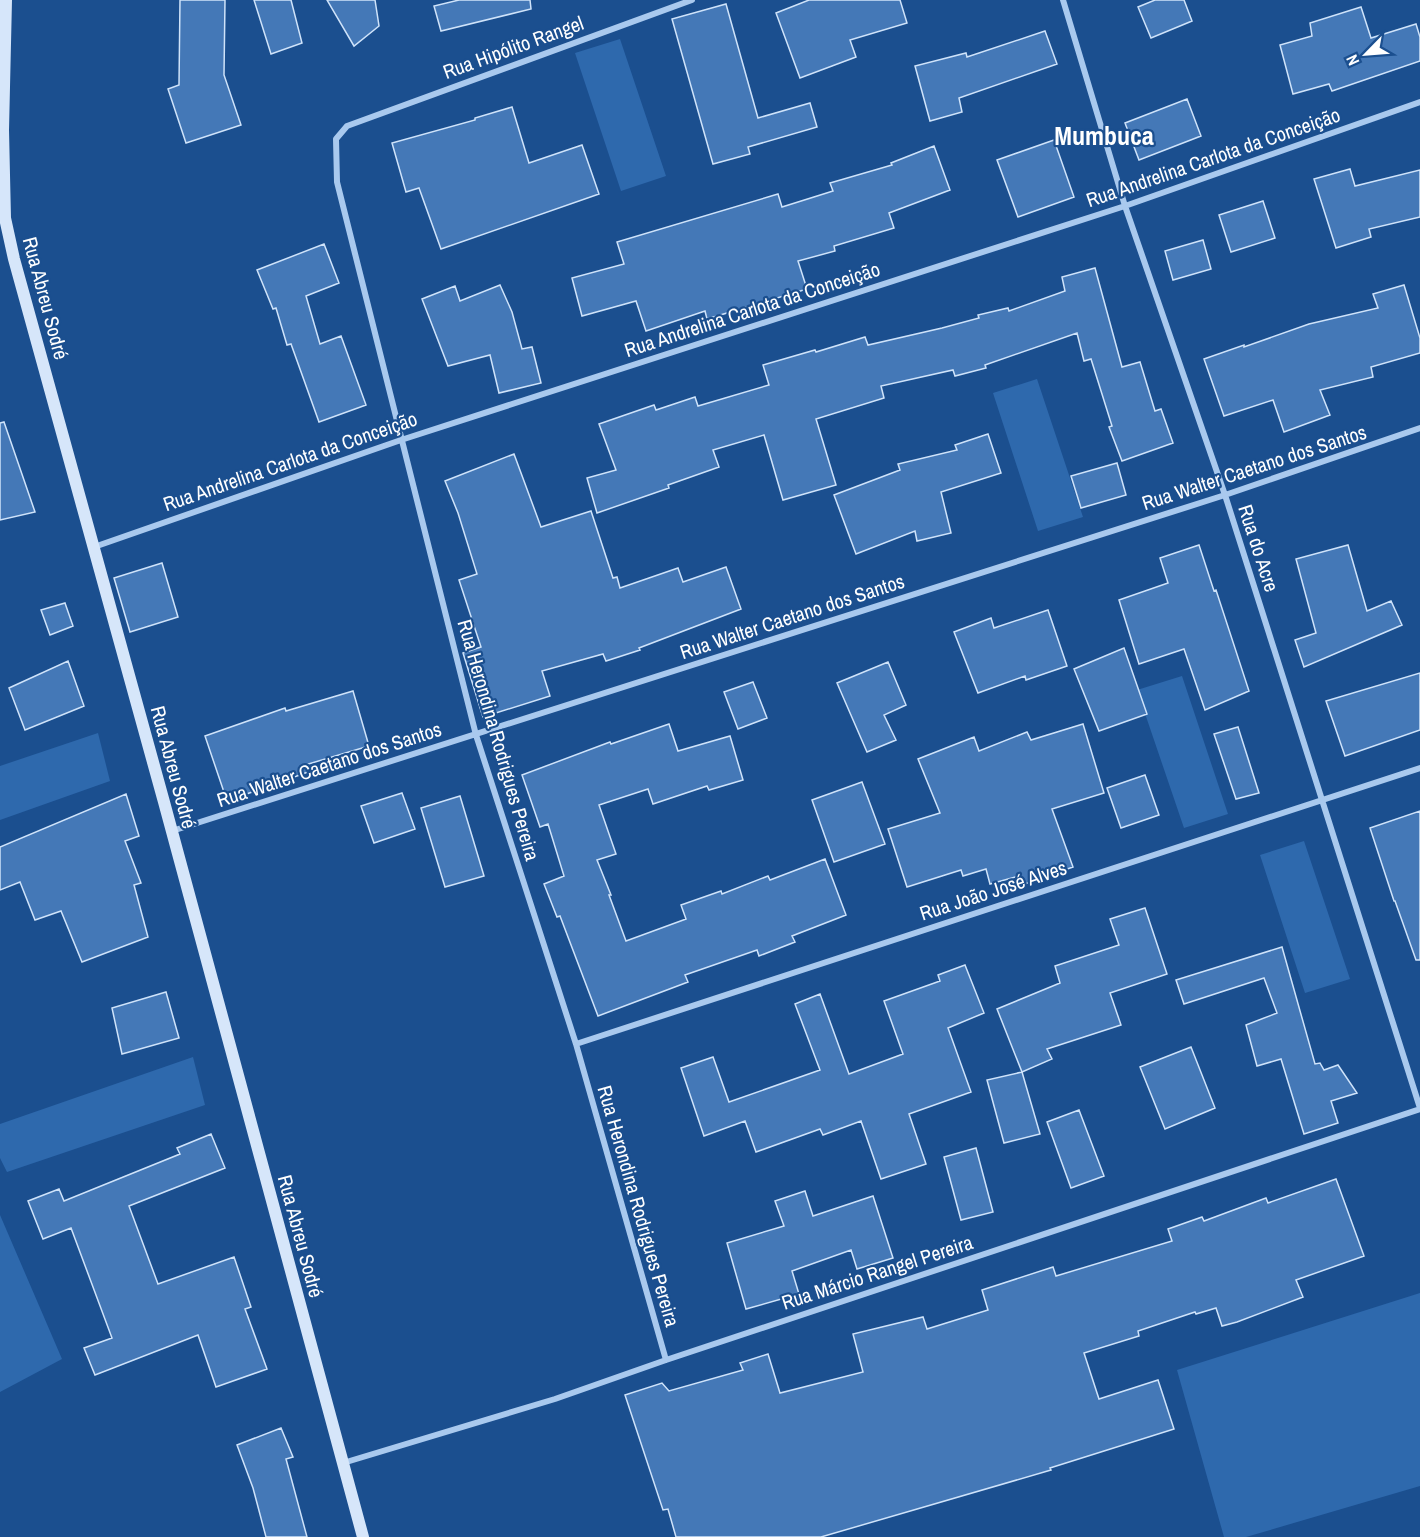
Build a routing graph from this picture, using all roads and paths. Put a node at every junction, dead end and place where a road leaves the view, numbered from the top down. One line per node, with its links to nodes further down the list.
1 (6, 0): 7 (main road, Rua Abreu Sodré)
2 (692, 0): 5 (street, Rua Hipólito Rangel)
3 (1063, 0): 6 (street, Rua do Acre)
4 (1420, 102): 6 (street, Rua Andrelina Carlota da Conceição)
5 (346, 126): 9 (street, Rua Herondina Rodrigues Pereira)
6 (1125, 206): 9 (street, Rua Andrelina Carlota da Conceição); 10 (street, Rua do Acre)
7 (3, 219): 11 (main road, Rua Abreu Sodré)
8 (1420, 428): 10 (street, Rua Walter Caetano dos Santos)
9 (400, 440): 11 (street, Rua Andrelina Carlota da Conceição); 12 (street, Rua Herondina Rodrigues Pereira)
10 (1225, 495): 12 (street, Rua Walter Caetano dos Santos); 14 (street, Rua do Acre)
11 (94, 547): 15 (main road, Rua Abreu Sodré)
12 (476, 735): 15 (street, Rua Walter Caetano dos Santos); 16 (street, Rua Herondina Rodrigues Pereira)
13 (1420, 768): 14 (street, Rua João José Alves)
14 (1322, 799): 16 (street, Rua João José Alves); 17 (street, Rua do Acre)
15 (172, 831): 19 (main road, Rua Abreu Sodré)
16 (576, 1044): 18 (street, Rua Herondina Rodrigues Pereira)
17 (1420, 1109): 18 (street, Rua Márcio Rangel Pereira)
18 (666, 1360): 19 (street, Rua Márcio Rangel Pereira)
19 (343, 1463): 20 (main road, Rua Abreu Sodré)
20 (363, 1537)

